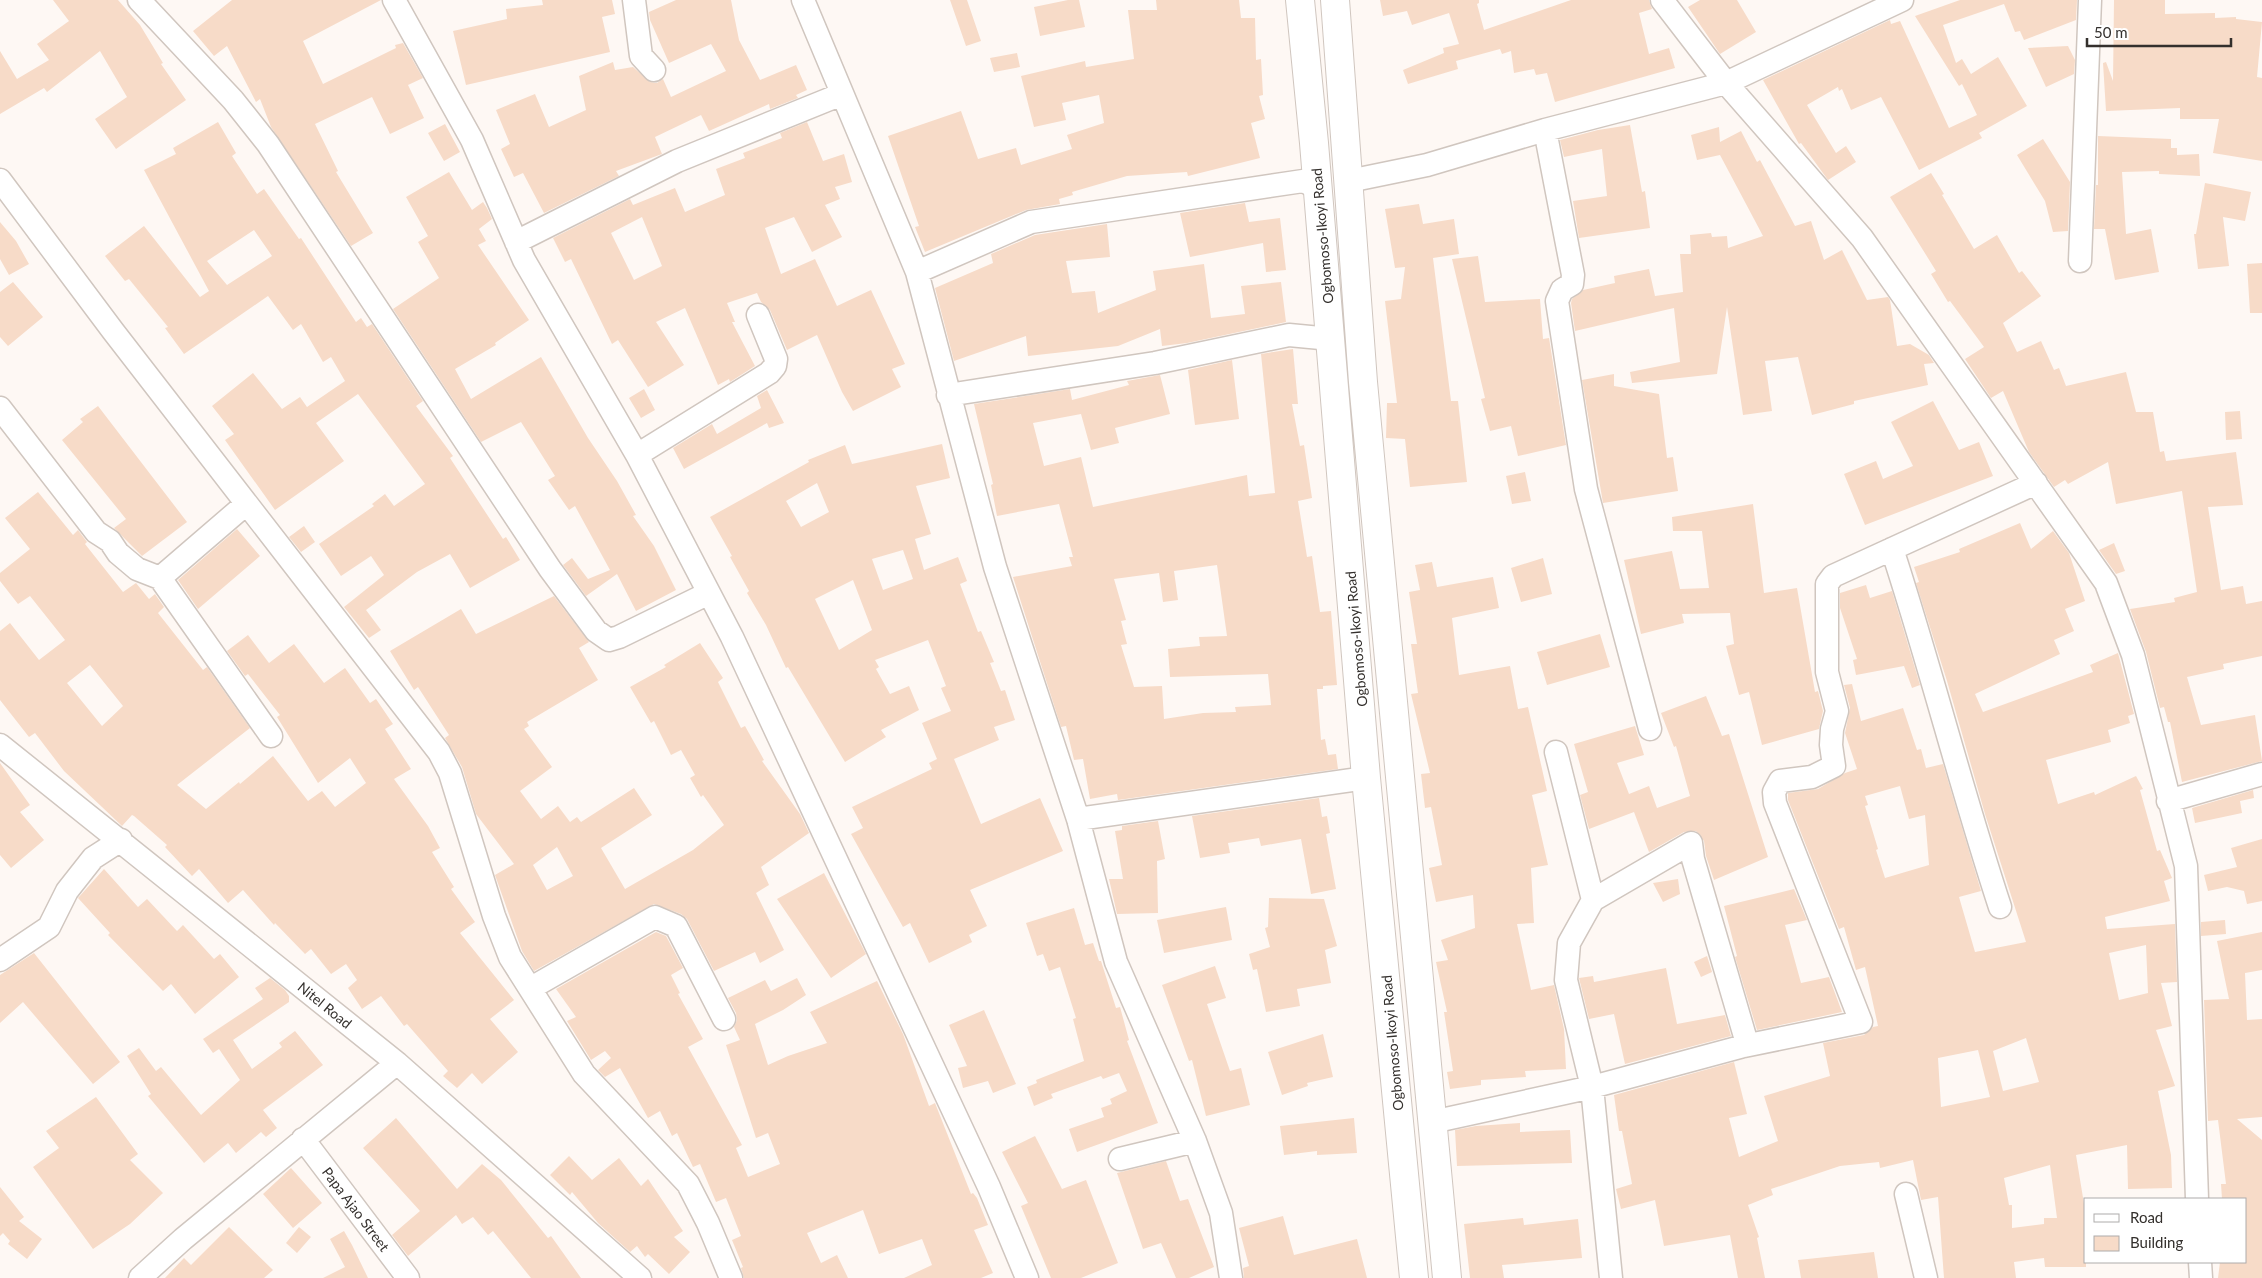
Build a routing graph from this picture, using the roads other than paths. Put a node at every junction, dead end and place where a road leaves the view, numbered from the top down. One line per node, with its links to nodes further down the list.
1 (139, 0): 29 (street)
2 (394, 0): 17 (street)
3 (634, 0): 10 (street)
4 (803, 0): 12 (street)
5 (1300, 0): 16 (main road, Ogbomoso-Ikoyi Road)
6 (1335, 0): 15 (main road)
7 (1662, 0): 11 (street)
8 (1902, 0): 11 (street)
9 (2090, 0): 18 (street)
10 (654, 70)
11 (1726, 83): 13 (street); 25 (street)
12 (842, 94): 17 (street); 19 (street)
13 (1545, 130): 15 (street); 30 (street)
14 (0, 180): 26 (street)
15 (1349, 180): 47 (main road)
16 (1318, 188): 19 (street); 21 (main road, Ogbomoso-Ikoyi Road)
17 (516, 242): 24 (street)
18 (2080, 261)
19 (917, 272): 22 (street)
20 (758, 315): 24 (street)
21 (1331, 339): 22 (street); 35 (main road, Ogbomoso-Ikoyi Road)
22 (948, 395): 37 (street)
23 (0, 408): 28 (street)
24 (637, 455): 29 (street)
25 (2036, 483): 27 (street); 36 (street)
26 (246, 504): 28 (street); 42 (street)
27 (1892, 549): 40 (street); 44 (street)
28 (160, 578): 31 (street)
29 (709, 593): 58 (street)
30 (1650, 729)
31 (270, 736)
32 (0, 745): 38 (street, Nitel Road)
33 (1556, 752): 39 (street)
34 (2262, 774): 36 (street)
35 (1366, 778): 37 (street); 60 (main road, Ogbomoso-Ikoyi Road)
36 (2168, 801): 52 (street)
37 (1078, 820): 49 (street)
38 (121, 840): 41 (street); 45 (street, Nitel Road)
39 (1593, 900): 44 (street); 46 (street)
40 (2000, 907)
41 (0, 960)
42 (531, 988): 43 (street); 57 (street)
43 (724, 1019)
44 (1744, 1046): 46 (street)
45 (397, 1063): 48 (street); 56 (street, Nitel Road)
46 (1592, 1087): 47 (street); 62 (street)
47 (1432, 1122): 61 (main road)
48 (303, 1139): 54 (street); 55 (street, Papa Ajao Street)
49 (1195, 1141): 50 (street); 59 (street)
50 (1120, 1159)
51 (1906, 1194): 63 (street)
52 (2197, 1198)
53 (2200, 1263): 64 (street)
54 (140, 1278)
55 (408, 1278)
56 (640, 1278)
57 (731, 1278)
58 (1028, 1278)
59 (1231, 1278)
60 (1414, 1278)
61 (1447, 1278)
62 (1611, 1278)
63 (1926, 1278)
64 (2201, 1278)

